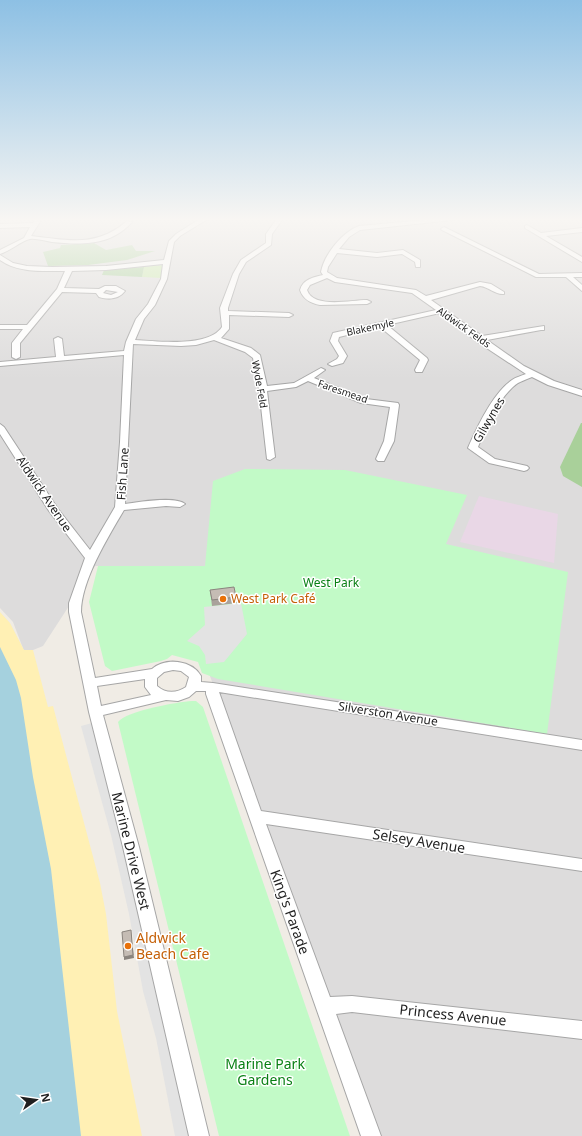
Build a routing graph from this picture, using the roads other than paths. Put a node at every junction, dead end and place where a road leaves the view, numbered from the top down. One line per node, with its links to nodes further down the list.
1 (67, 273): 10 (street)
2 (165, 273): 25 (street, Fish Lane)
3 (237, 273): 16 (street)
4 (325, 273): 7 (street)
5 (530, 273): 8 (street)
6 (582, 275): 8 (street)
7 (328, 276): 13 (street, Aldwick Felds); 14 (street)
8 (569, 276): 9 (street)
9 (582, 289)
10 (60, 290): 11 (street); 20 (street)
11 (100, 291)
12 (502, 293): 13 (street)
13 (424, 299): 15 (street, Aldwick Felds)
14 (367, 302)
15 (440, 311): 18 (street, Blakemyle); 24 (street, Aldwick Felds)
16 (226, 313): 17 (street); 22 (street)
17 (289, 315)
18 (382, 325): 30 (street, Blakemyle); 32 (street)
19 (0, 326): 20 (street)
20 (29, 327): 27 (street)
21 (541, 328): 24 (street)
22 (215, 338): 25 (street); 35 (street, Wyde Feld)
23 (58, 339): 28 (street)
24 (479, 339): 33 (street, Aldwick Felds)
25 (130, 342): 44 (street, Fish Lane)
26 (123, 353): 28 (street)
27 (16, 357)
28 (60, 358): 29 (street)
29 (0, 364)
30 (332, 364)
31 (322, 370): 34 (street)
32 (419, 370)
33 (531, 374): 36 (street, Aldwick Felds); 42 (street, Gilwynes)
34 (307, 378): 35 (street); 37 (street, Faresmead)
35 (263, 389): 40 (street, Wyde Feld)
36 (582, 393)
37 (395, 405): 38 (street, Faresmead); 41 (street)
38 (406, 407)
39 (0, 427): 45 (street, Aldwick Avenue)
40 (270, 457)
41 (380, 458)
42 (524, 468)
43 (180, 504): 44 (street)
44 (120, 507): 45 (street, Fish Lane)
45 (90, 558): 47 (street, Fish Lane)
46 (155, 673): 47 (street); 48 (street); 50 (street)
47 (90, 683): 51 (street, Marine Drive West)
48 (193, 686): 49 (street, Silverston Avenue); 50 (street)
49 (213, 687): 52 (street, Silverston Avenue); 53 (street, King's Parade)
50 (165, 696): 51 (street)
51 (96, 712): 57 (street, Marine Drive West)
52 (582, 745)
53 (255, 816): 54 (street, Selsey Avenue); 55 (street, King's Parade)
54 (582, 865)
55 (325, 1006): 56 (street, Princess Avenue); 58 (street, King's Parade)
56 (582, 1030)
57 (199, 1136)
58 (371, 1136)

